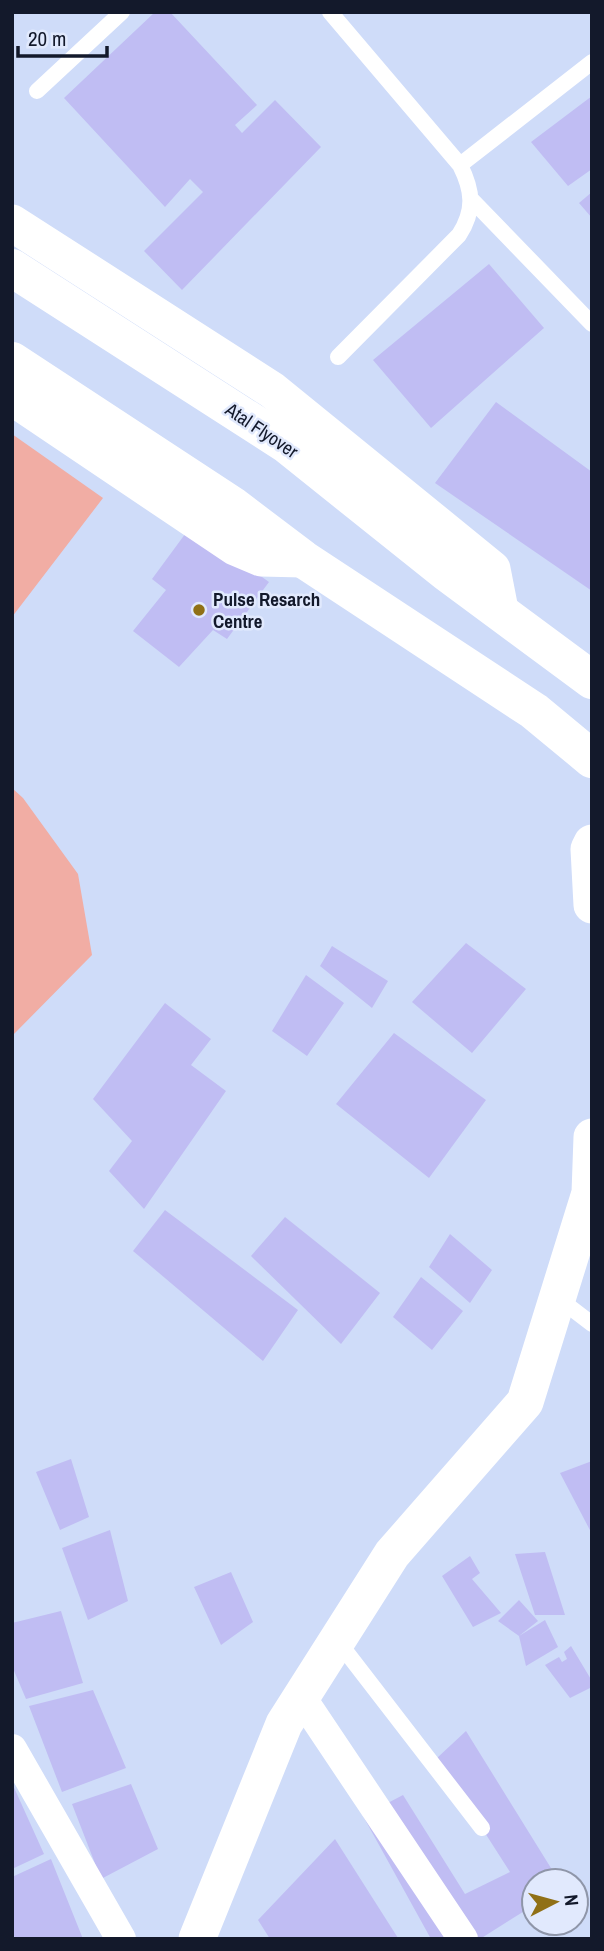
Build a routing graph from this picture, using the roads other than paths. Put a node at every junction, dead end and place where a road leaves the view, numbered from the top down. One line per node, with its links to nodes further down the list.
1 (122, 12): 4 (lane)
2 (330, 12): 5 (lane)
3 (592, 62): 5 (lane)
4 (37, 91)
5 (460, 165): 6 (lane)
6 (472, 200): 9 (lane); 10 (lane)
7 (12, 223): 14 (street)
8 (12, 268): 14 (main road, Atal Flyover)
9 (592, 324)
10 (338, 357)
11 (12, 361): 13 (main road)
12 (12, 397): 13 (street)
13 (303, 559): 16 (main road)
14 (500, 610): 15 (main road, Atal Flyover)
15 (592, 680)
16 (592, 759)
17 (592, 843): 18 (street)
18 (592, 905)
19 (592, 1137): 20 (street)
20 (558, 1298): 21 (lane); 22 (street)
21 (592, 1324)
22 (337, 1640): 23 (street); 25 (lane)
23 (301, 1697): 27 (street); 28 (street)
24 (12, 1749): 26 (street)
25 (482, 1828)
26 (121, 1939)
27 (197, 1939)
28 (463, 1939)

